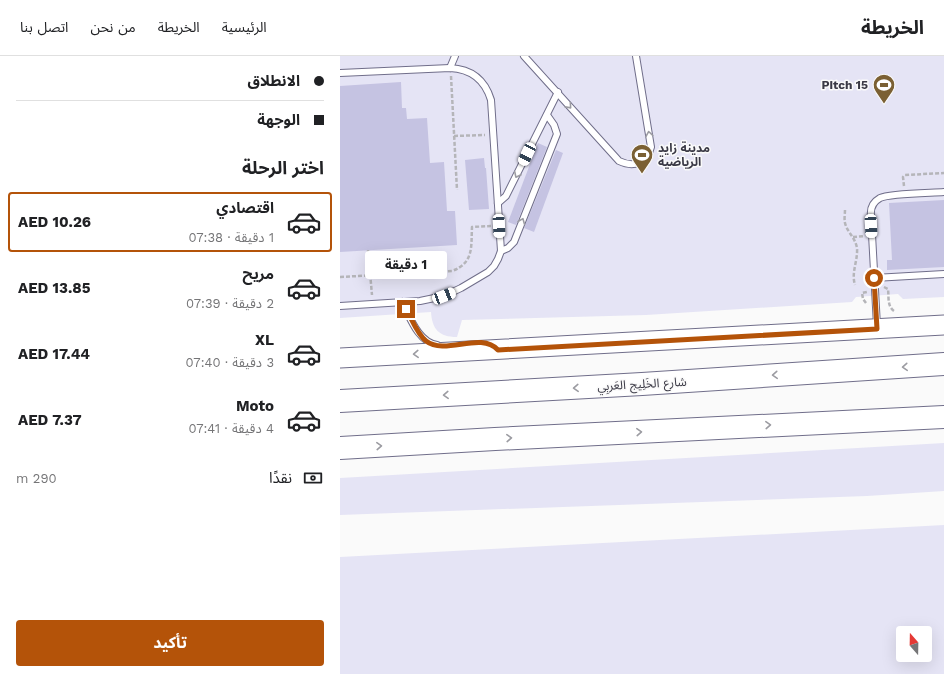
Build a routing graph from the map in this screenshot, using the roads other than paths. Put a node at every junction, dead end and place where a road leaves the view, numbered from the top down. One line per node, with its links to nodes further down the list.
1 (455, 56): 4 (lane)
2 (524, 56): 6 (lane)
3 (636, 56): 6 (lane, one-way to 3)
4 (450, 68): 5 (lane); 9 (lane)
5 (340, 73)
6 (558, 92): 7 (lane)
7 (547, 116): 9 (lane, one-way to 9); 10 (lane, one-way to 7)
8 (944, 192): 12 (lane)
9 (498, 202): 10 (lane)
10 (501, 251): 13 (lane)
11 (944, 274): 12 (lane)
12 (874, 278): 16 (lane)
13 (402, 302): 14 (lane); 17 (lane)
14 (340, 306)
15 (944, 325): 16 (main road)
16 (877, 329): 18 (main road, one-way to 18)
17 (442, 345)
18 (340, 358)
19 (944, 364): 20 (highway, شارع الخَلِيج العَربِي, one-way to 20)
20 (340, 401)
21 (944, 417): 22 (highway, one-way to 21)
22 (340, 448)

